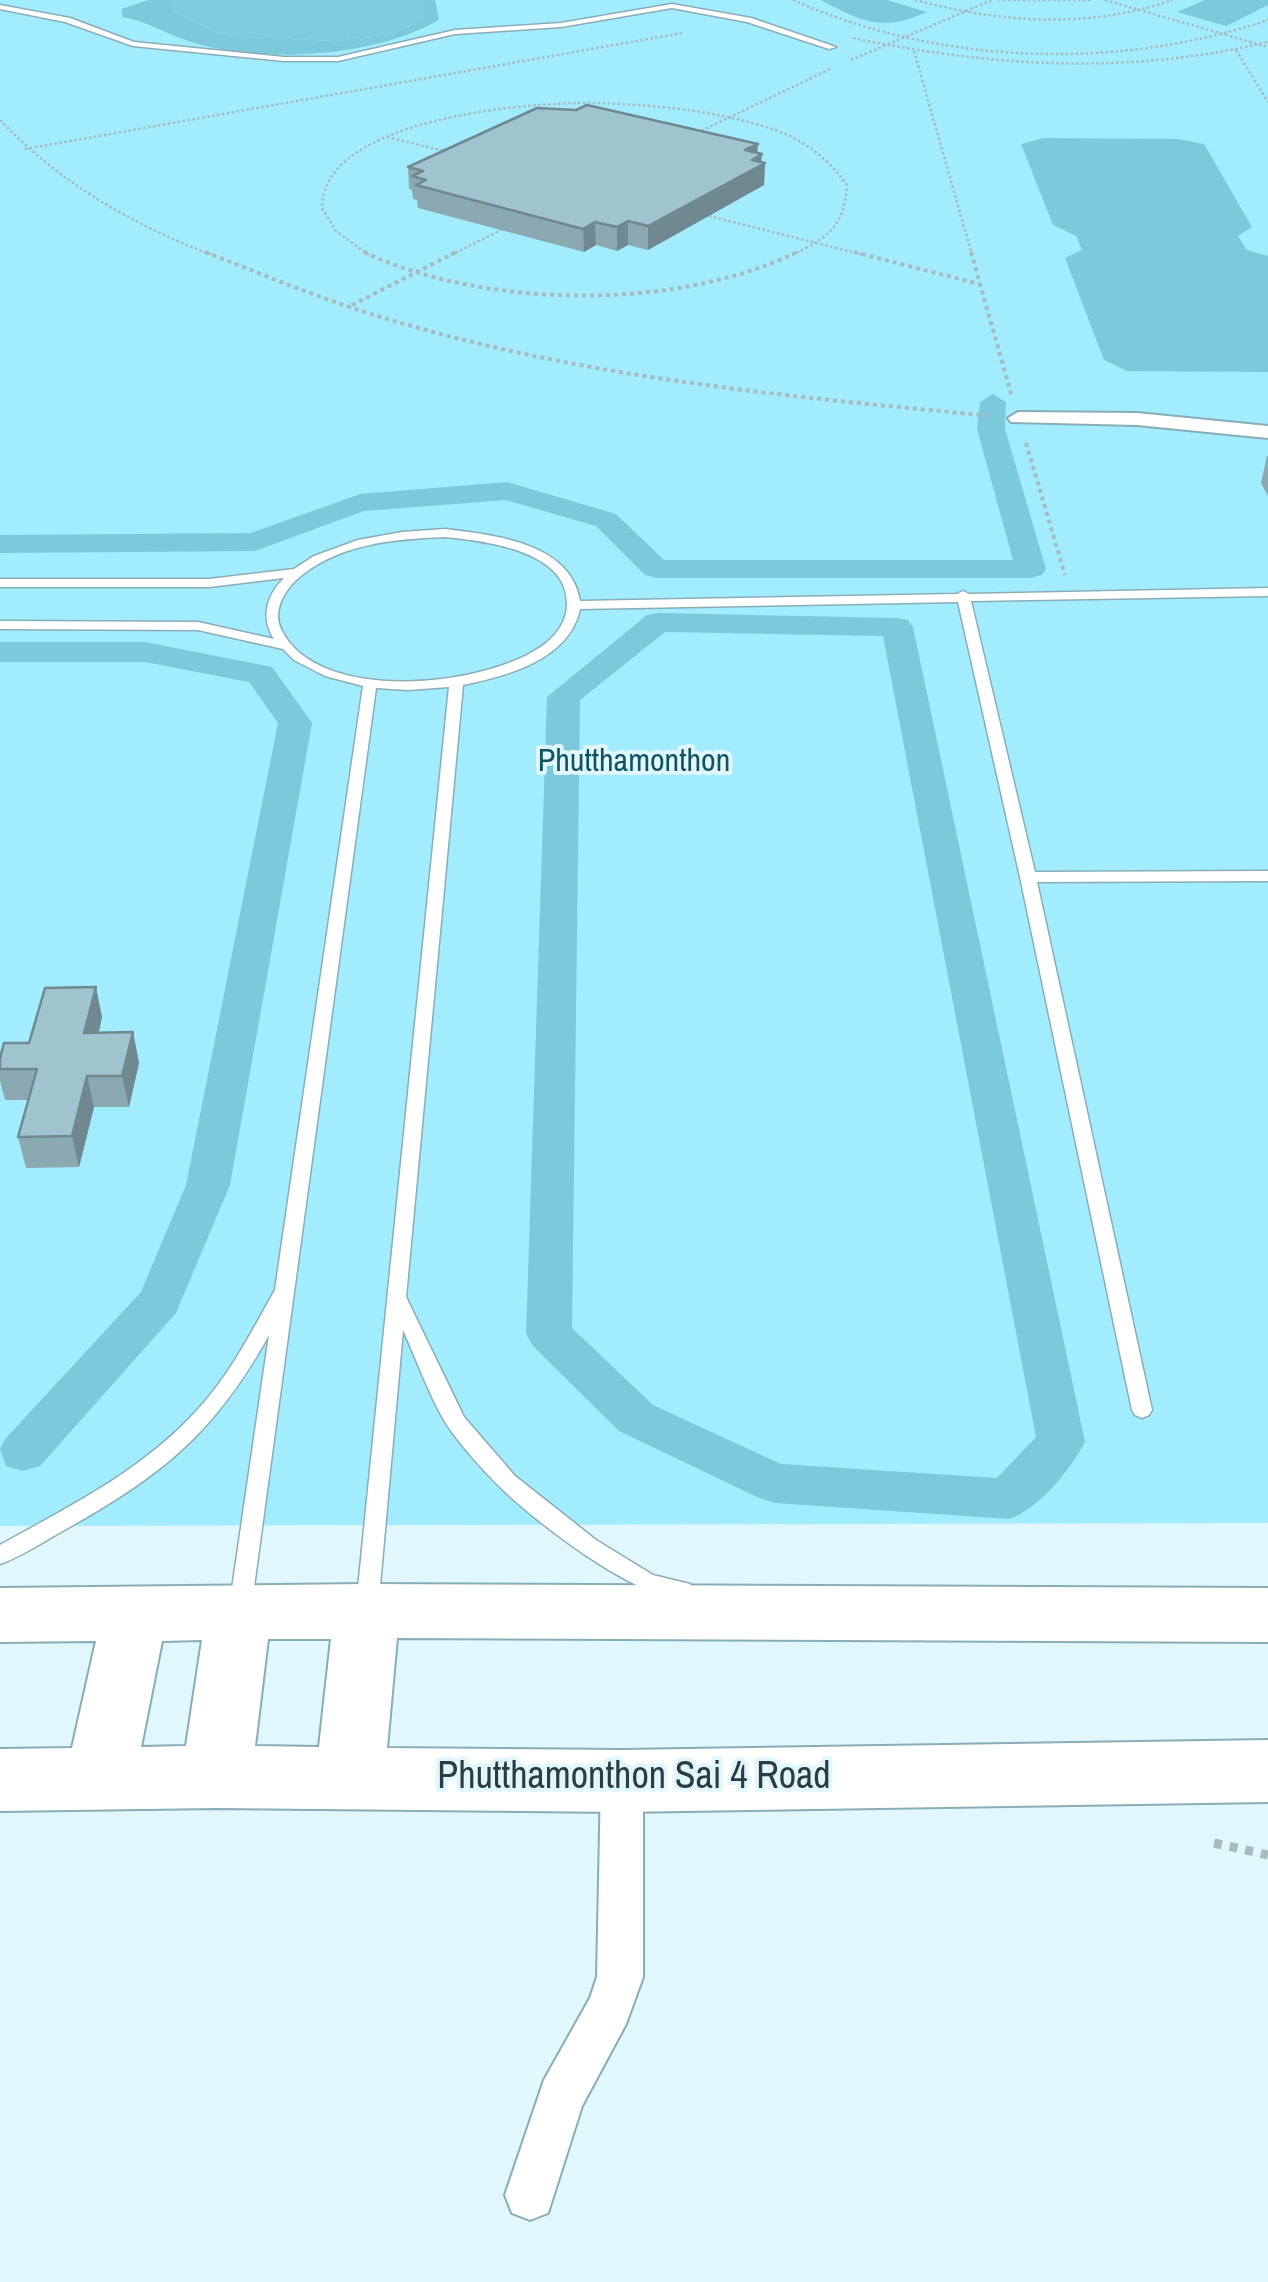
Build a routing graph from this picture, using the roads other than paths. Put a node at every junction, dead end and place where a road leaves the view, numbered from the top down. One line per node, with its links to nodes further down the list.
1 (662, 0): 3 (lane)
2 (0, 6): 3 (lane)
3 (672, 6): 4 (lane)
4 (832, 48)
5 (1018, 418): 6 (street)
6 (1268, 432)
7 (296, 573): 8 (lane); 11 (lane); 13 (lane)
8 (0, 583)
9 (1268, 592): 10 (lane)
10 (963, 595): 11 (lane); 16 (lane)
11 (576, 605): 15 (lane)
12 (0, 626): 13 (lane)
13 (284, 645): 14 (lane)
14 (370, 683): 15 (lane); 18 (lane)
15 (456, 683): 19 (lane)
16 (1028, 876): 17 (lane); 20 (lane)
17 (1268, 876)
18 (288, 1285): 21 (lane); 23 (lane)
19 (398, 1297): 22 (lane); 26 (lane)
20 (1142, 1410)
21 (0, 1555)
22 (367, 1611): 23 (main road); 26 (main road); 30 (main road)
23 (239, 1614): 25 (main road); 29 (main road)
24 (0, 1615): 25 (main road)
25 (134, 1615): 31 (main road)
26 (857, 1615): 27 (main road)
27 (1268, 1615)
28 (1268, 1770): 33 (main road, Phutthamonthon Sai 4 Road)
29 (216, 1777): 30 (main road, Phutthamonthon Sai 4 Road); 31 (main road, Phutthamonthon Sai 4 Road)
30 (350, 1777): 33 (main road, Phutthamonthon Sai 4 Road)
31 (100, 1779): 32 (main road, Phutthamonthon Sai 4 Road)
32 (0, 1780)
33 (622, 1781): 34 (street)
34 (530, 2195)

